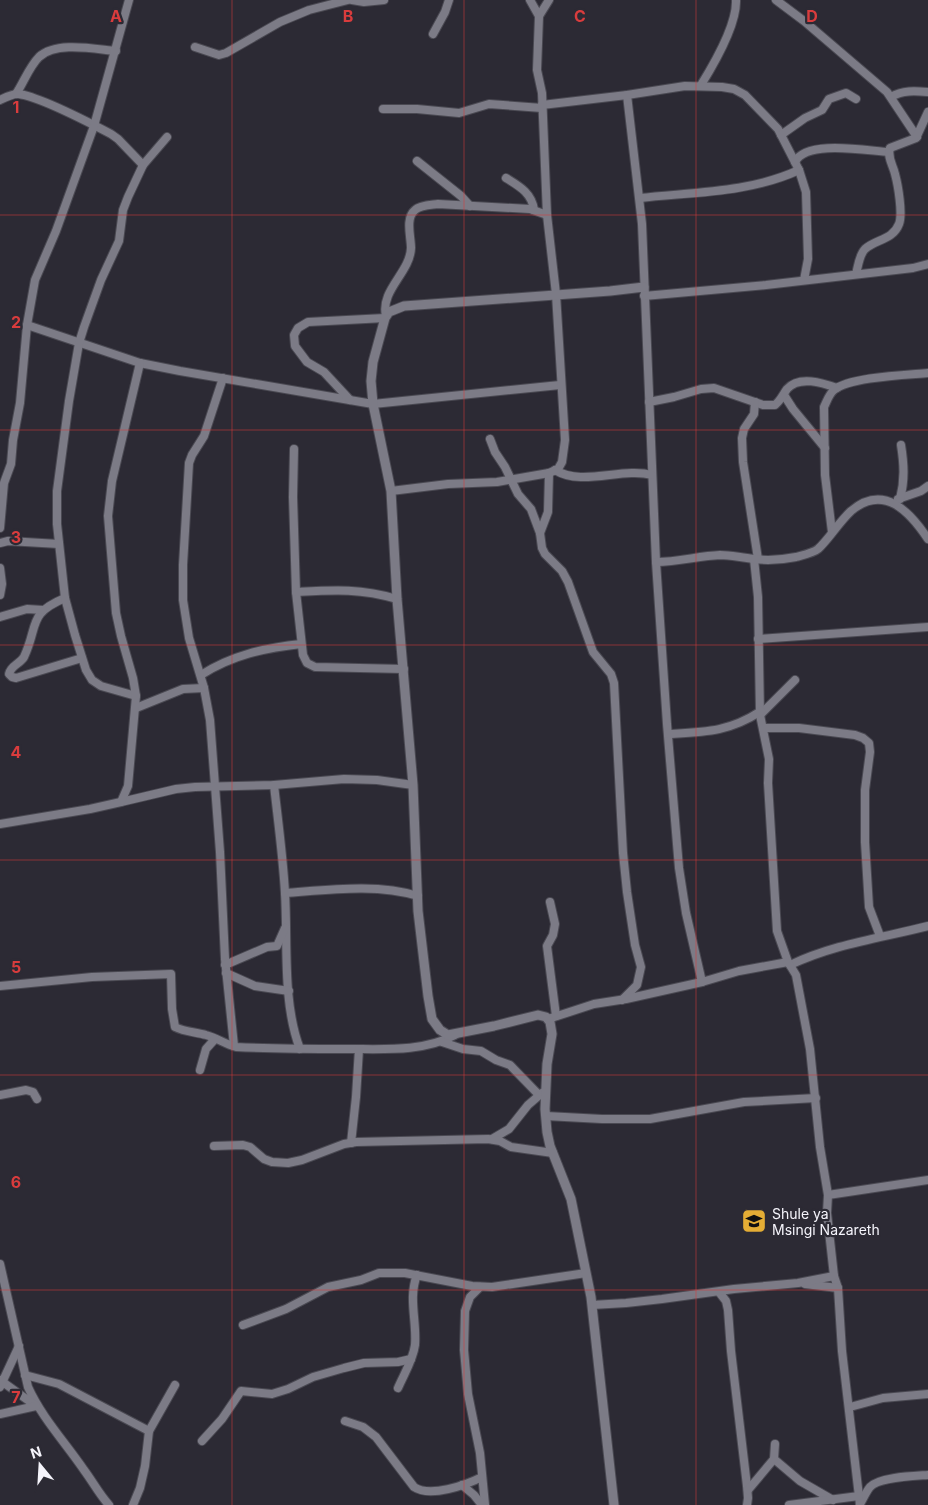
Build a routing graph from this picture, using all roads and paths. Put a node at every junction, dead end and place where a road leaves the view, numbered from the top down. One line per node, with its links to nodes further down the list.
1 (129, 0): 13 (street)
2 (348, 0): 12 (street)
3 (352, 0): 4 (street)
4 (384, 0)
5 (449, 0): 11 (street)
6 (530, 0): 10 (street)
7 (550, 0): 10 (street)
8 (736, 0): 14 (street)
9 (776, 0): 18 (street)
10 (539, 16): 21 (street)
11 (433, 34)
12 (195, 47)
13 (116, 51): 16 (street); 24 (street)
14 (701, 86): 17 (street); 25 (street)
15 (928, 92): 18 (street)
16 (16, 94): 20 (street); 24 (street)
17 (627, 95): 21 (street); 33 (street)
18 (891, 97): 26 (street)
19 (856, 99): 25 (street)
20 (0, 100)
21 (542, 106): 22 (street); 36 (street)
22 (383, 109)
23 (928, 112): 26 (street)
24 (94, 126): 30 (street); 43 (street)
25 (781, 135): 31 (street)
26 (917, 136): 28 (street)
27 (167, 137): 30 (street)
28 (889, 152): 31 (street); 38 (street)
29 (417, 161): 34 (street)
30 (143, 165): 44 (street)
31 (797, 166): 33 (street); 39 (street)
32 (506, 178): 35 (street)
33 (640, 198): 40 (street)
34 (470, 206): 35 (street); 42 (street)
35 (534, 210): 36 (street)
36 (547, 215): 41 (street)
37 (928, 264): 38 (street)
38 (856, 274): 39 (street)
39 (804, 280): 40 (street)
40 (644, 291): 41 (street); 52 (street)
41 (556, 294): 42 (street); 48 (street)
42 (386, 317): 51 (street); 54 (street)
43 (27, 325): 44 (street); 66 (street)
44 (79, 343): 45 (street); 71 (street)
45 (140, 363): 47 (street); 89 (street)
46 (928, 373): 49 (street)
47 (223, 378): 51 (street); 86 (street)
48 (560, 385): 54 (street); 59 (street)
49 (837, 388): 50 (street); 57 (street)
50 (784, 395): 53 (street); 57 (street)
51 (350, 400): 54 (street)
52 (649, 402): 53 (street); 60 (street)
53 (755, 402): 72 (street)
54 (373, 404): 63 (street)
55 (490, 439): 61 (street)
56 (901, 445): 64 (street)
57 (825, 448): 67 (street)
58 (294, 449): 75 (street)
59 (552, 472): 60 (street); 61 (street); 68 (street)
60 (652, 475): 73 (street)
61 (511, 480): 63 (street); 68 (street)
62 (928, 486): 64 (street)
63 (391, 490): 78 (street)
64 (900, 499): 65 (street)
65 (891, 502): 67 (street); 69 (street)
66 (0, 528)
67 (832, 532): 72 (street)
68 (540, 533): 110 (street)
69 (928, 538)
70 (0, 543): 71 (street)
71 (59, 544): 77 (street)
72 (756, 559): 73 (street); 82 (street)
73 (656, 562): 93 (street)
74 (0, 568): 76 (street)
75 (296, 592): 78 (street); 83 (street)
76 (0, 595)
77 (65, 598): 79 (street); 84 (street)
78 (397, 599): 85 (street)
79 (43, 610): 80 (street); 84 (street)
80 (0, 616)
81 (928, 627): 82 (street)
82 (758, 639): 91 (street)
83 (301, 644): 85 (street); 86 (street)
84 (82, 658): 89 (street)
85 (404, 669): 95 (street)
86 (201, 675): 88 (street)
87 (795, 680): 91 (street)
88 (204, 688): 90 (street); 96 (street)
89 (136, 696): 90 (street)
90 (136, 708): 97 (street)
91 (760, 713): 92 (street); 93 (street)
92 (763, 728): 104 (street); 105 (street)
93 (668, 734): 107 (street)
94 (274, 785): 95 (street); 96 (street); 99 (street)
95 (413, 785): 100 (street)
96 (215, 787): 97 (street); 106 (street)
97 (121, 802): 98 (street)
98 (0, 824)
99 (285, 893): 100 (street); 103 (street)
100 (418, 896): 112 (street)
101 (550, 902): 111 (street)
102 (928, 926): 104 (street)
103 (285, 927): 106 (street); 109 (street)
104 (880, 936): 105 (street)
105 (789, 963): 107 (street); 121 (street)
106 (226, 969): 109 (street); 115 (street)
107 (702, 982): 110 (street)
108 (0, 986): 113 (street)
109 (289, 990): 116 (street)
110 (622, 1000): 111 (street)
111 (552, 1018): 112 (street); 119 (street)
112 (457, 1034): 114 (street)
113 (215, 1038): 115 (street); 118 (street)
114 (442, 1042): 117 (street); 119 (street)
115 (234, 1046): 116 (street)
116 (300, 1049): 117 (street)
117 (359, 1049): 125 (street)
118 (200, 1070)
119 (542, 1093): 123 (street); 124 (street)
120 (0, 1095): 122 (street)
121 (816, 1098): 123 (street); 129 (street)
122 (37, 1099)
123 (546, 1116): 127 (street)
124 (492, 1140): 125 (street); 127 (street)
125 (351, 1143): 126 (street)
126 (214, 1146)
127 (553, 1153): 131 (street)
128 (928, 1180): 129 (street)
129 (828, 1195): 133 (street)
130 (0, 1264): 142 (street)
131 (586, 1272): 135 (street); 139 (street)
132 (417, 1275): 135 (street); 141 (street); 143 (street)
133 (834, 1276): 134 (street); 136 (street)
134 (798, 1283): 136 (street); 137 (street)
135 (480, 1287): 158 (street)
136 (838, 1288): 150 (street)
137 (734, 1290): 138 (street); 140 (street)
138 (719, 1292): 139 (street); 140 (street)
139 (592, 1305): 166 (street)
140 (727, 1306): 160 (street)
141 (243, 1325)
142 (19, 1346): 144 (street); 145 (street)
143 (411, 1359): 147 (street); 154 (street)
144 (26, 1375): 149 (street); 153 (street)
145 (1, 1383): 149 (street)
146 (175, 1385): 153 (street)
147 (398, 1388)
148 (928, 1394): 150 (street)
149 (36, 1406): 151 (street); 163 (street)
150 (850, 1407): 161 (street)
151 (0, 1414)
152 (345, 1421): 159 (street)
153 (149, 1431): 164 (street)
154 (202, 1441)
155 (775, 1444): 156 (street)
156 (774, 1459): 160 (street); 162 (street)
157 (928, 1474): 169 (street)
158 (482, 1476): 159 (street); 165 (street)
159 (462, 1485): 165 (street)
160 (748, 1490): 167 (street)
161 (859, 1496): 162 (street); 169 (street)
162 (833, 1500): 168 (street)
163 (109, 1505)
164 (133, 1505)
165 (484, 1505)
166 (614, 1505)
167 (746, 1505)
168 (789, 1505)
169 (860, 1505)

